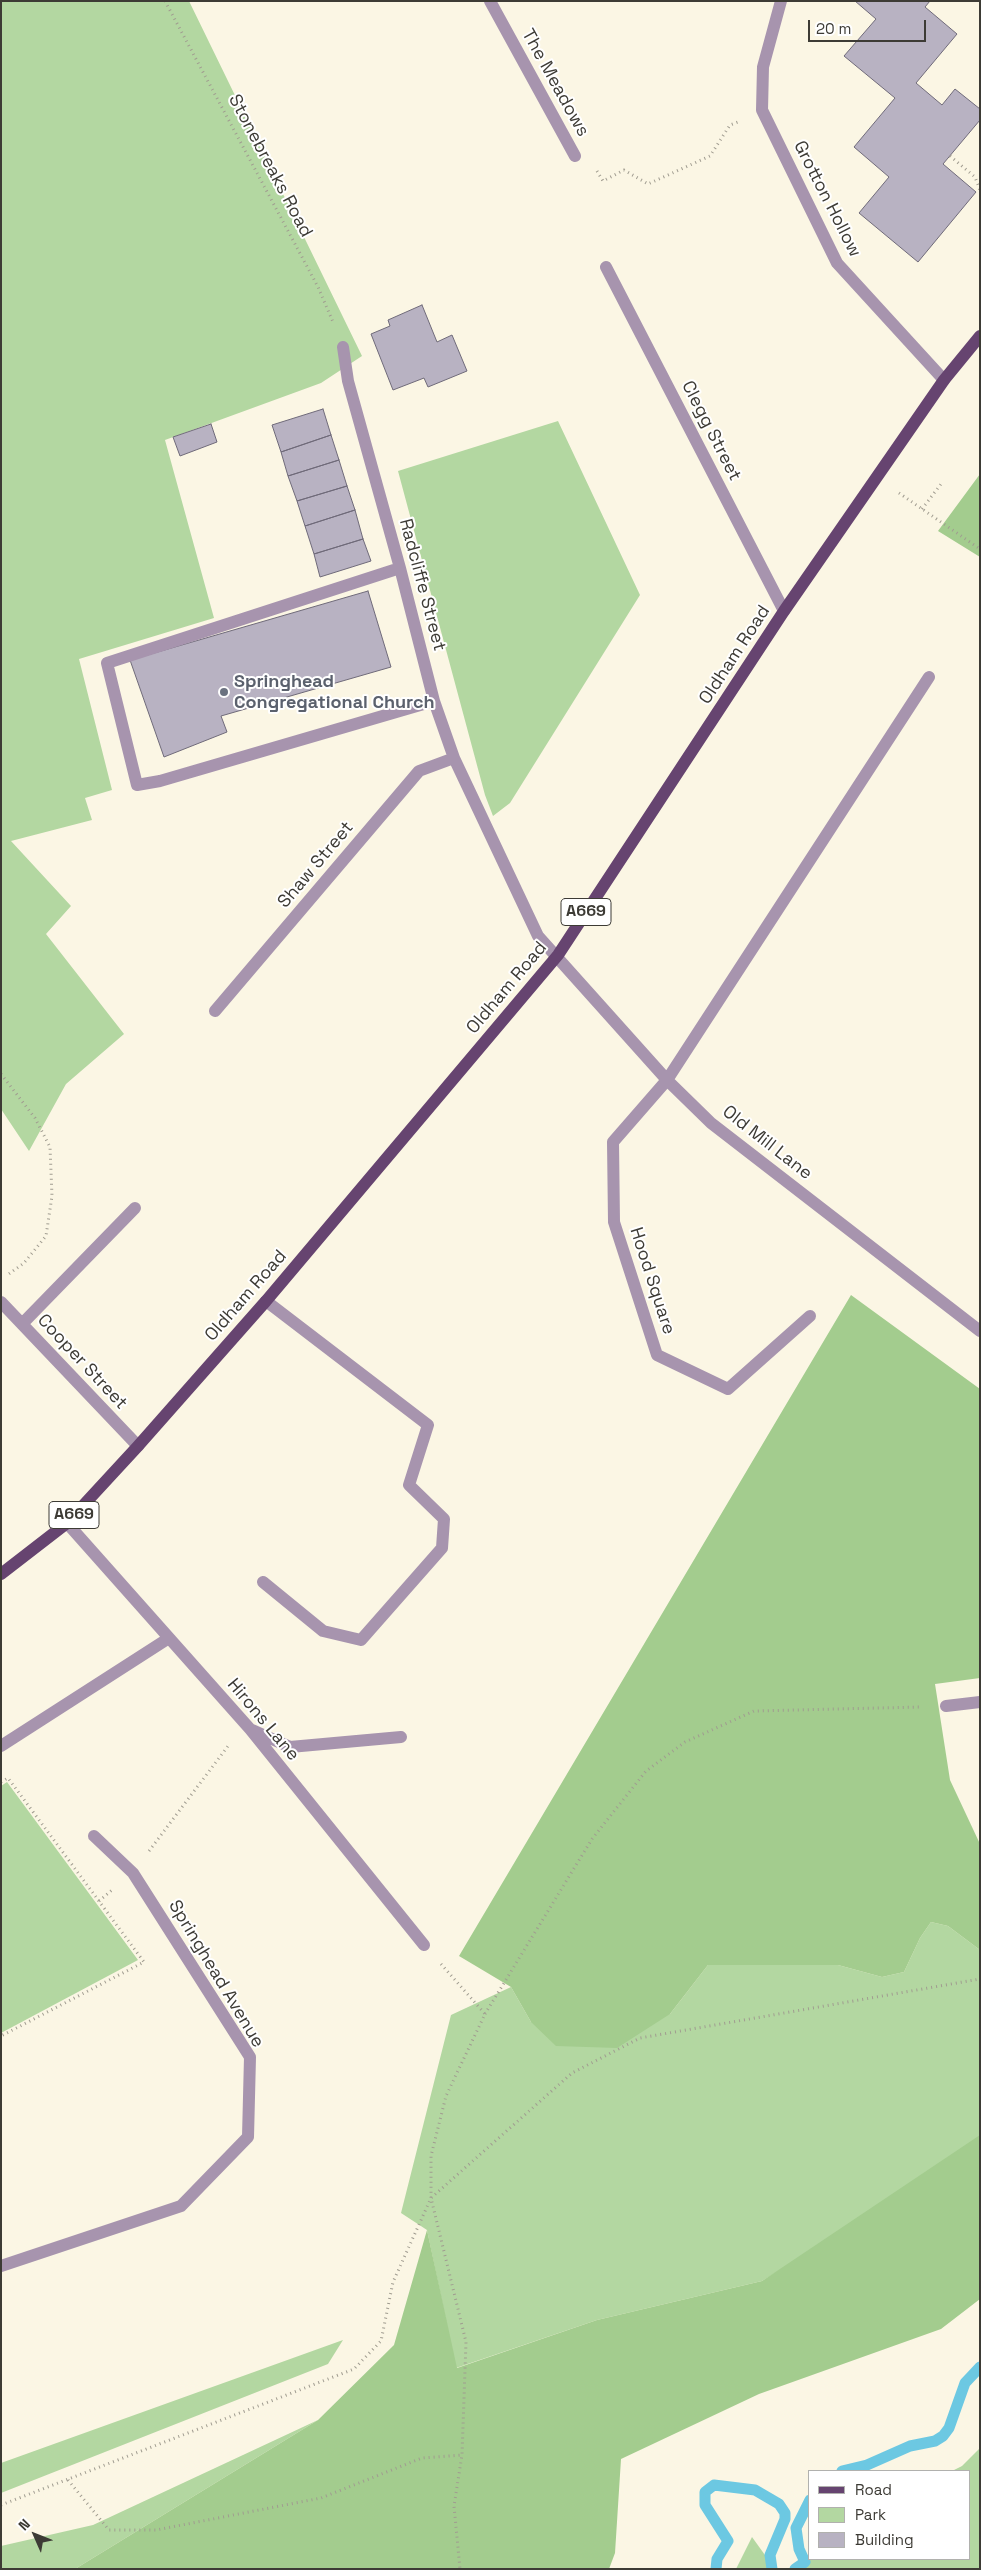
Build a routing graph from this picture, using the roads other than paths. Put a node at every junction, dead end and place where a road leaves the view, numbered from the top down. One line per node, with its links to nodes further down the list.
1 (490, 1): 3 (street, The Meadows)
2 (782, 1): 7 (street, Grotton Hollow)
3 (575, 156)
4 (606, 267): 9 (street, Clegg Street)
5 (980, 336): 7 (main road, Oldham Road / A669)
6 (343, 347): 8 (street, Radcliffe Street)
7 (944, 380): 9 (main road, Oldham Road / A669)
8 (400, 568): 11 (street, Radcliffe Street); 11 (street)
9 (784, 611): 13 (main road, Oldham Road / A669)
10 (929, 677): 15 (street)
11 (434, 701): 12 (street, Radcliffe Street)
12 (454, 758): 13 (street, Radcliffe Street); 14 (street, Shaw Street)
13 (558, 955): 15 (street, Old Mill Lane); 17 (main road, Oldham Road / A669)
14 (215, 1011)
15 (667, 1080): 19 (street, Hood Square); 21 (street, Old Mill Lane)
16 (135, 1208): 20 (street)
17 (266, 1301): 22 (main road, Oldham Road / A669); 25 (street)
18 (1, 1302): 20 (street, Cooper Street)
19 (810, 1316)
20 (22, 1324): 22 (street, Cooper Street)
21 (980, 1331)
22 (138, 1446): 23 (main road, Oldham Road / A669)
23 (67, 1523): 24 (main road, Oldham Road / A669); 26 (street, Hirons Lane)
24 (1, 1574)
25 (264, 1582)
26 (169, 1638): 29 (street, Hirons Lane); 31 (street)
27 (980, 1702): 28 (street)
28 (946, 1706)
29 (247, 1726): 30 (street); 33 (street, Hirons Lane)
30 (401, 1737)
31 (1, 1746)
32 (94, 1836): 34 (street, Springhead Avenue)
33 (424, 1945)
34 (1, 2266)

